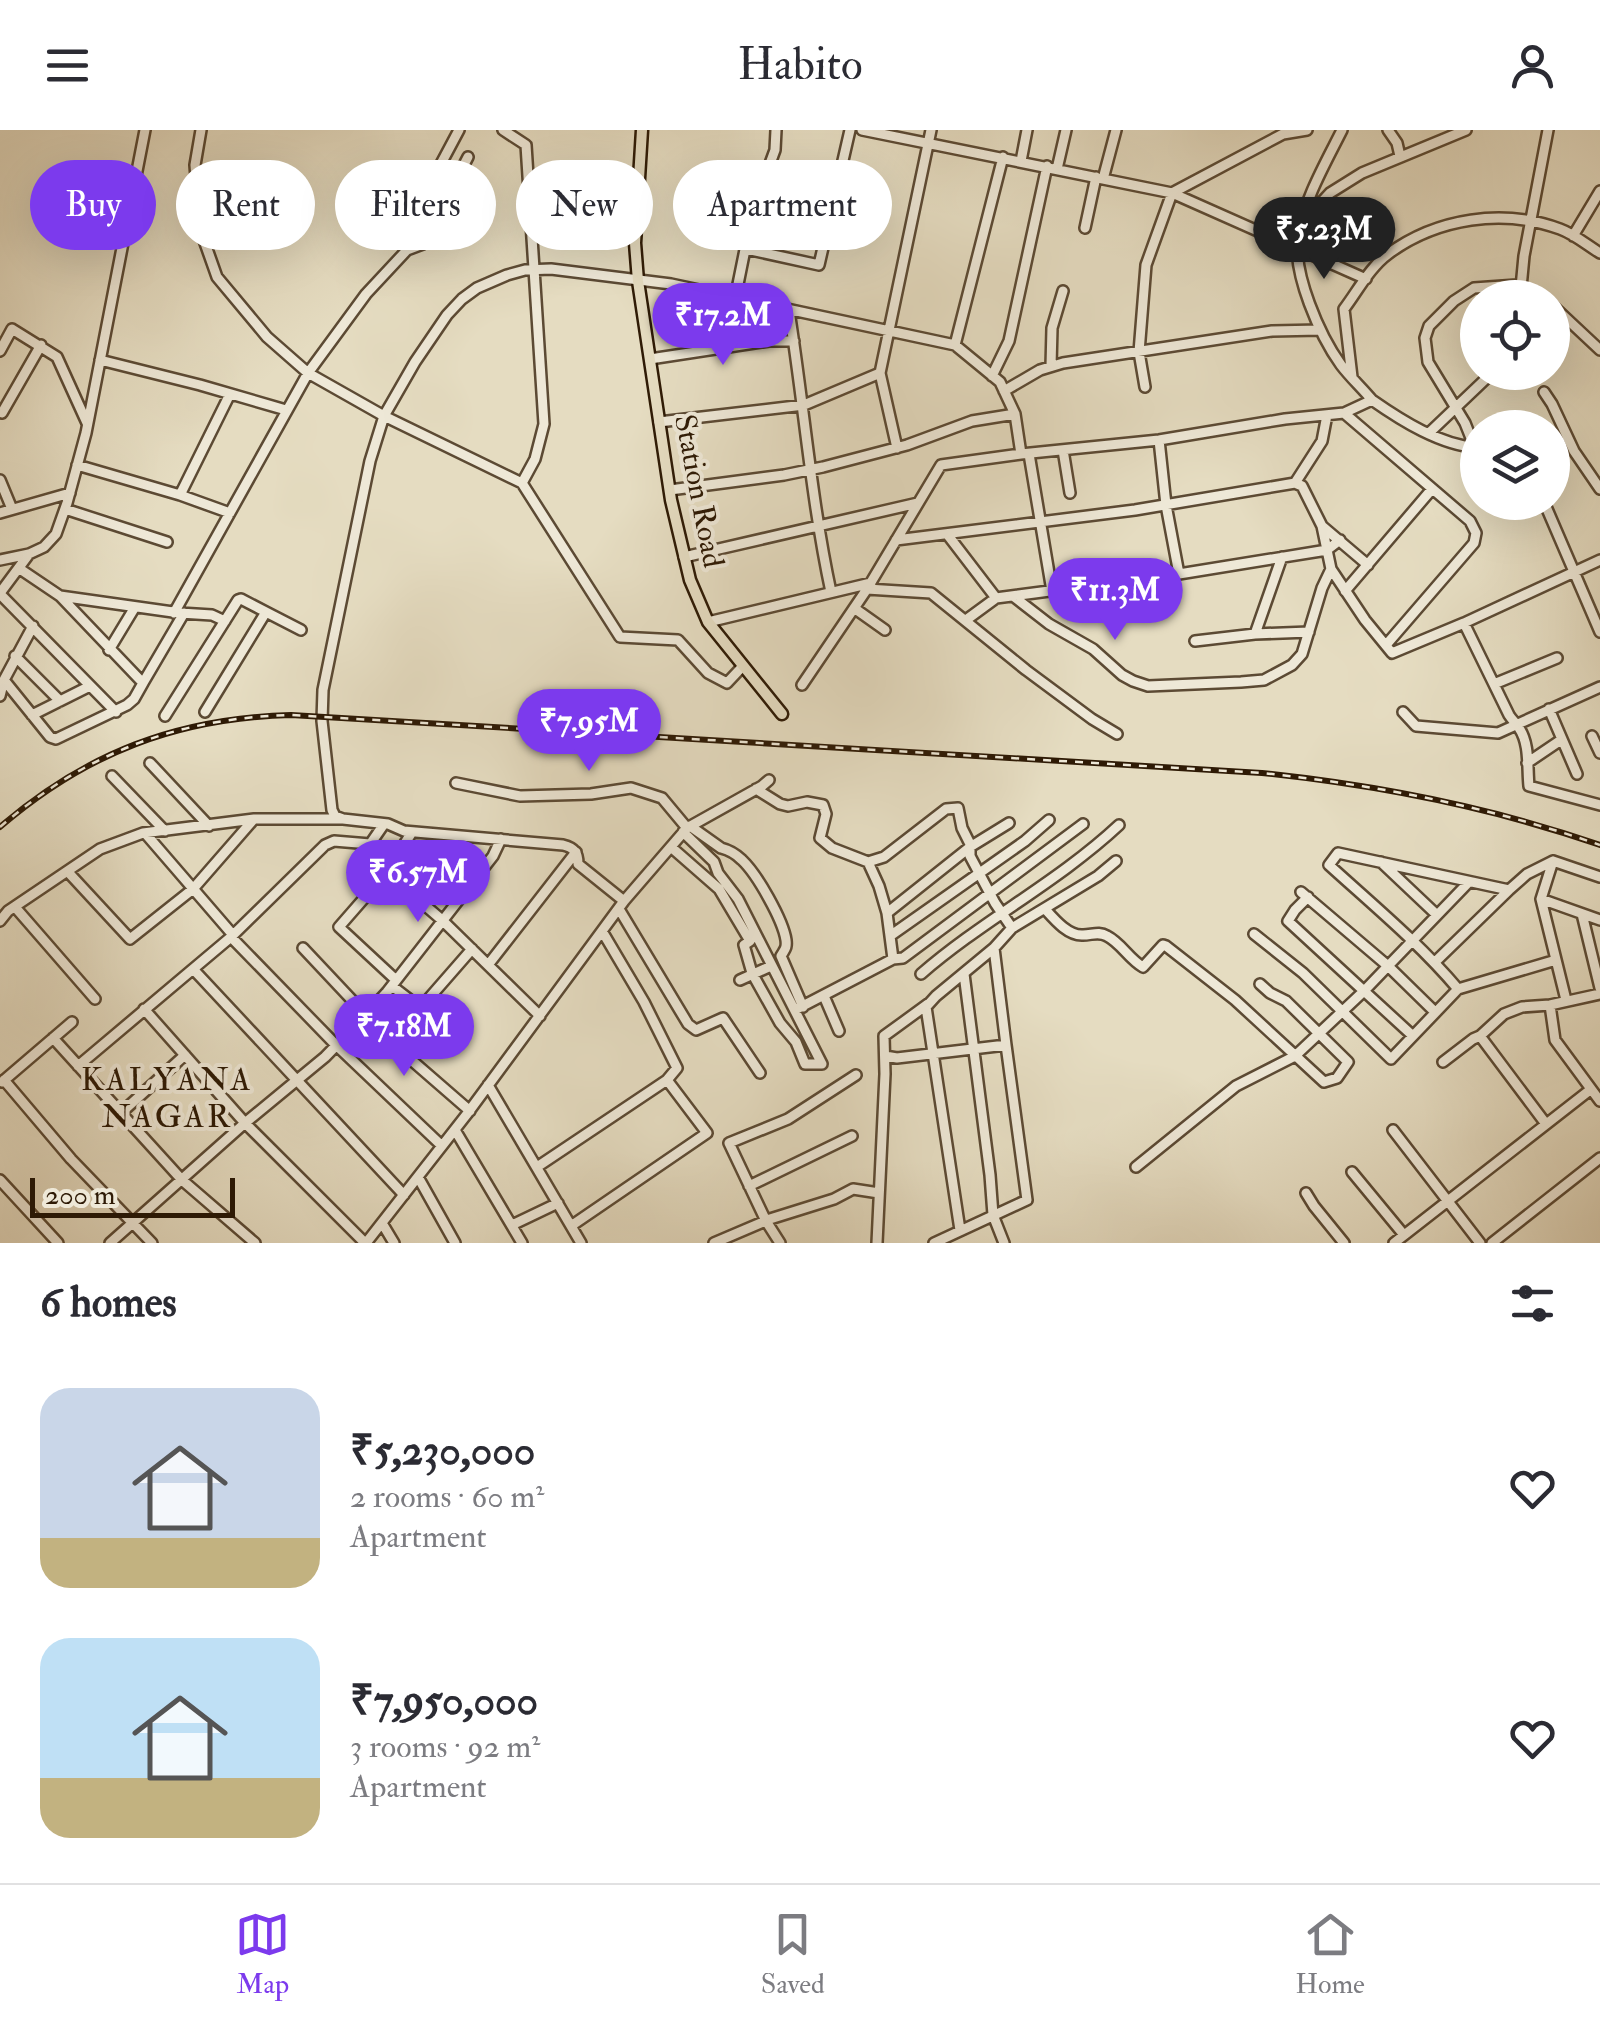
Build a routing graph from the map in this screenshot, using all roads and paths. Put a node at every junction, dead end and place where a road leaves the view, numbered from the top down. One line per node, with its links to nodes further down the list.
1 (145, 130): 56 (street)
2 (202, 130): 58 (street)
3 (459, 130): 22 (street)
4 (503, 130): 38 (street)
5 (642, 130): 41 (main road, Station Road)
6 (776, 130): 23 (street)
7 (850, 130): 24 (street)
8 (862, 130): 18 (street)
9 (931, 130): 18 (street)
10 (1027, 130): 25 (street)
11 (1066, 130): 26 (street)
12 (1116, 130): 27 (street)
13 (1307, 130): 29 (street)
14 (1342, 130): 31 (street)
15 (1388, 130): 19 (street)
16 (1466, 130): 19 (street)
17 (1548, 130): 30 (street)
18 (929, 142): 21 (street); 47 (street)
19 (1400, 156): 31 (street)
20 (468, 157): 58 (street)
21 (1003, 158): 25 (street); 50 (street)
22 (443, 160)
23 (772, 160)
24 (843, 160)
25 (1020, 161): 26 (street)
26 (1052, 168): 27 (street); 60 (street)
27 (1100, 178): 29 (street); 32 (street)
28 (1600, 190): 33 (street)
29 (1172, 193): 36 (street); 54 (street)
30 (1532, 222): 33 (street); 39 (street); 40 (street)
31 (1302, 223): 36 (street)
32 (1085, 228)
33 (1572, 236): 37 (street)
34 (746, 250): 35 (street); 44 (street)
35 (822, 250)
36 (1298, 250): 39 (street); 48 (street)
37 (1600, 253)
38 (535, 269): 41 (street); 75 (street); 88 (street)
39 (1366, 279): 61 (street)
40 (1521, 280)
41 (638, 281): 44 (street); 55 (main road, Station Road)
42 (1063, 292): 57 (street)
43 (1460, 297): 69 (street)
44 (735, 299): 45 (street)
45 (790, 311): 47 (street); 49 (street)
46 (1570, 322): 53 (street)
47 (890, 330): 50 (street); 59 (street)
48 (1320, 330): 54 (street); 61 (street)
49 (794, 341): 55 (street); 68 (street)
50 (955, 344): 60 (street)
51 (41, 346): 52 (street); 71 (street); 78 (street)
52 (0, 350)
53 (1600, 350)
54 (1139, 352): 57 (street); 62 (street)
55 (650, 359): 77 (main road, Station Road)
56 (100, 360): 66 (street); 78 (street)
57 (1051, 366): 64 (street)
58 (308, 372): 70 (street); 75 (street)
59 (880, 373): 68 (street); 82 (street)
60 (992, 376): 64 (street)
61 (1352, 376): 67 (street)
62 (1144, 386)
63 (1474, 390): 69 (street)
64 (1004, 391): 73 (street)
65 (1544, 392): 90 (street)
66 (230, 394): 70 (street); 95 (street)
67 (1372, 400): 72 (street); 79 (street)
68 (804, 404): 77 (street); 86 (street)
69 (1455, 408): 76 (street); 79 (street)
70 (286, 410): 101 (street)
71 (2, 413)
72 (1344, 413): 74 (street); 92 (street)
73 (1016, 414): 82 (street); 84 (street)
74 (1327, 414): 80 (street); 89 (street)
75 (384, 416): 88 (street); 177 (street)
76 (1460, 416)
77 (659, 422): 91 (main road, Station Road)
78 (88, 426): 85 (street)
79 (1430, 433): 81 (street)
80 (1158, 440): 83 (street); 97 (street)
81 (1460, 446)
82 (896, 448): 86 (street)
83 (1063, 450): 84 (street); 94 (street)
84 (1025, 454): 96 (street); 103 (street)
85 (77, 465): 93 (street); 95 (street)
86 (809, 470): 91 (street); 105 (street)
87 (0, 480): 98 (street)
88 (522, 482): 148 (street)
89 (1295, 483): 97 (street); 104 (street)
90 (1600, 489)
91 (670, 490): 112 (main road, Station Road)
92 (1432, 490): 116 (street); 144 (street)
93 (70, 493): 98 (street); 99 (street)
94 (1070, 493)
95 (180, 495): 101 (street)
96 (918, 504): 105 (street); 107 (street)
97 (1166, 505): 103 (street); 120 (street)
98 (12, 509): 100 (street)
99 (65, 509): 109 (street); 111 (street)
100 (0, 512)
101 (230, 513): 132 (street)
102 (1552, 520): 119 (street)
103 (1040, 523): 106 (street); 122 (street)
104 (1322, 526): 108 (street); 110 (street)
105 (817, 527): 112 (street); 123 (street)
106 (947, 534): 107 (street); 128 (street)
107 (896, 540): 121 (street)
108 (1340, 540): 110 (street); 116 (street)
109 (167, 542)
110 (1327, 550): 113 (street); 117 (street)
111 (29, 554): 114 (street); 118 (street)
112 (684, 557): 135 (main road, Station Road)
113 (1282, 557): 120 (street); 142 (street)
114 (0, 560)
115 (1600, 560): 119 (street)
116 (1368, 566): 124 (street)
117 (1331, 569): 124 (street); 140 (street)
118 (20, 570): 125 (street); 126 (street)
119 (1574, 572): 136 (street); 141 (street)
120 (1179, 574): 122 (street)
121 (869, 586): 123 (street); 130 (street); 134 (street)
122 (1052, 590): 127 (street)
123 (831, 592): 135 (street)
124 (1346, 592): 144 (street)
125 (0, 594): 137 (street)
126 (60, 596): 129 (street); 145 (street)
127 (1013, 596): 128 (street); 140 (street)
128 (996, 598): 134 (street)
129 (135, 607): 132 (street); 145 (street)
130 (854, 608): 139 (street); 152 (street)
131 (266, 612): 133 (street); 138 (street); 159 (street)
132 (180, 613): 133 (street); 150 (street)
133 (225, 620): 163 (street)
134 (966, 620): 165 (street)
135 (708, 622): 148 (main road, Station Road)
136 (1464, 623): 144 (street); 151 (street)
137 (33, 626): 146 (street); 153 (street)
138 (301, 630)
139 (886, 630)
140 (1309, 632): 142 (street)
141 (1600, 632)
142 (1255, 634): 143 (street)
143 (1196, 641)
144 (1386, 645)
145 (109, 650): 150 (street)
146 (16, 656): 149 (street); 156 (street)
147 (1557, 658): 151 (street)
148 (742, 667): 162 (main road, Station Road)
149 (4, 680): 155 (street); 161 (street)
150 (142, 683): 158 (street)
151 (1494, 684): 164 (street)
152 (802, 685)
153 (90, 686): 156 (street); 158 (street)
154 (1600, 688): 157 (street)
155 (0, 696)
156 (60, 701): 161 (street)
157 (1549, 710): 164 (street); 167 (street)
158 (116, 712): 161 (street)
159 (205, 712)
160 (1403, 712): 164 (street)
161 (32, 714)
162 (782, 714)
163 (164, 716)
164 (1518, 725): 170 (street)
165 (1117, 734)
166 (1592, 736): 168 (street)
167 (1561, 740): 170 (street); 171 (street)
168 (1600, 753)
169 (150, 763): 183 (street)
170 (1527, 763): 176 (street)
171 (1577, 774)
172 (112, 776): 186 (street)
173 (769, 780): 175 (street)
174 (456, 784): 185 (street)
175 (756, 788): 185 (street); 197 (street)
176 (1600, 804)
177 (343, 819): 178 (street); 181 (street)
178 (254, 820): 183 (street); 203 (street)
179 (1049, 820): 200 (street)
180 (1009, 823): 192 (street)
181 (384, 824): 187 (street); 190 (street)
182 (1083, 824): 205 (street)
183 (210, 826): 186 (street)
184 (1119, 826): 211 (street)
185 (687, 829): 191 (street); 230 (street); 247 (street)
186 (165, 830): 188 (street)
187 (412, 832): 189 (street); 199 (street)
188 (145, 833): 198 (street); 203 (street)
189 (501, 839): 193 (street); 214 (street)
190 (370, 844): 199 (street); 220 (street)
191 (670, 847): 207 (street); 233 (street)
192 (970, 848): 197 (street); 200 (street); 210 (street)
193 (576, 852): 207 (street); 229 (street)
194 (1379, 860): 202 (street); 213 (street); 222 (street)
195 (1116, 861): 209 (street)
196 (1553, 861): 201 (street); 204 (street); 206 (street)
197 (868, 862): 210 (street)
198 (68, 872): 203 (street); 208 (street)
199 (387, 872): 214 (street); 237 (street)
200 (978, 874): 205 (street); 221 (street)
201 (1600, 877)
202 (1469, 882): 204 (street); 213 (street)
203 (193, 889): 220 (street)
204 (1509, 890): 228 (street)
205 (990, 894): 211 (street); 226 (street)
206 (1541, 899): 212 (street); 227 (street)
207 (622, 905): 218 (street); 268 (street)
208 (14, 907): 216 (street); 243 (street)
209 (1044, 909): 217 (street); 265 (street)
210 (887, 913): 221 (street)
211 (1002, 914): 217 (street); 234 (street)
212 (1582, 914): 215 (street); 241 (street)
213 (1438, 915): 222 (street)
214 (442, 920): 225 (street); 237 (street)
215 (1600, 920)
216 (0, 921)
217 (1012, 928): 224 (street)
218 (602, 931): 251 (street); 270 (street)
219 (1254, 934): 249 (street)
220 (232, 936): 232 (street); 259 (street)
221 (890, 936): 226 (street)
222 (1412, 940): 228 (street); 231 (street)
223 (303, 948): 252 (street)
224 (994, 948): 235 (street); 260 (street)
225 (472, 949): 229 (street); 237 (street)
226 (893, 959): 242 (street)
227 (1556, 960): 239 (street); 244 (street)
228 (1435, 962): 239 (street)
229 (488, 965): 251 (street)
230 (770, 966): 233 (street); 247 (street)
231 (1388, 966): 240 (street); 240 (street); 250 (street)
232 (193, 968): 248 (street); 271 (street)
233 (752, 972): 236 (street); 247 (street)
234 (920, 974)
235 (964, 974): 246 (street); 261 (street)
236 (740, 980)
237 (394, 983): 252 (street)
238 (1260, 984): 255 (street)
239 (1458, 989): 250 (street)
240 (1364, 991): 249 (street); 256 (street)
241 (1600, 991): 244 (street)
242 (824, 996): 247 (street); 254 (street)
243 (95, 1000)
244 (1566, 1000): 245 (street)
245 (1550, 1005): 257 (street); 274 (street)
246 (926, 1007): 262 (street); 264 (street)
247 (799, 1008)
248 (144, 1010): 263 (street); 267 (street)
249 (1342, 1012): 255 (street); 256 (street)
250 (1435, 1012): 256 (street)
251 (540, 1016): 273 (street)
252 (365, 1017): 259 (street); 276 (street)
253 (72, 1022): 258 (street)
254 (839, 1030)
255 (1320, 1033): 265 (street); 265 (street)
256 (1413, 1036)
257 (1480, 1036): 266 (street); 279 (street)
258 (53, 1038): 267 (street); 272 (street)
259 (336, 1045): 271 (street); 283 (street)
260 (1006, 1045): 261 (street); 297 (street)
261 (974, 1049): 262 (street); 297 (street)
262 (934, 1054): 264 (street); 303 (street)
263 (185, 1055): 277 (street); 278 (street)
264 (885, 1056): 292 (street)
265 (1295, 1056): 286 (street)
266 (1444, 1062)
267 (78, 1066): 277 (street)
268 (760, 1073)
269 (856, 1075): 291 (street)
270 (667, 1080): 285 (street); 302 (street)
271 (296, 1081): 278 (street); 294 (street)
272 (2, 1082): 300 (street)
273 (488, 1085): 276 (street); 285 (street)
274 (1590, 1090): 275 (street); 279 (street)
275 (1600, 1100)
276 (470, 1111): 280 (street)
277 (121, 1113): 290 (street)
278 (245, 1123): 290 (street); 310 (street)
279 (1546, 1124): 295 (street)
280 (455, 1130): 283 (street); 301 (street)
281 (1393, 1130): 295 (street)
282 (852, 1136): 291 (street)
283 (442, 1146): 288 (street)
284 (1600, 1158): 322 (street)
285 (536, 1167): 296 (street)
286 (1136, 1168)
287 (1352, 1172): 304 (street)
288 (418, 1177): 294 (street); 312 (street)
289 (0, 1180): 306 (street)
290 (182, 1180): 300 (street); 309 (street)
291 (750, 1186): 298 (street)
292 (879, 1193): 298 (street); 316 (street)
293 (1306, 1193): 319 (street)
294 (404, 1195): 299 (street)
295 (1447, 1200): 304 (street); 321 (street)
296 (558, 1203): 301 (street); 302 (street)
297 (994, 1215): 303 (street); 318 (street)
298 (766, 1221): 305 (street); 315 (street)
299 (382, 1223): 310 (street); 311 (street)
300 (132, 1224): 307 (street); 308 (street)
301 (512, 1225): 313 (street)
302 (571, 1226): 314 (street)
303 (960, 1230): 317 (street)
304 (1404, 1235): 320 (street)
305 (717, 1242)
306 (58, 1243)
307 (110, 1243)
308 (152, 1243)
309 (254, 1243)
310 (366, 1243)
311 (394, 1243)
312 (455, 1243)
313 (522, 1243)
314 (582, 1243)
315 (780, 1243)
316 (876, 1243)
317 (934, 1243)
318 (1004, 1243)
319 (1344, 1243)
320 (1394, 1243)
321 (1480, 1243)
322 (1492, 1243)

